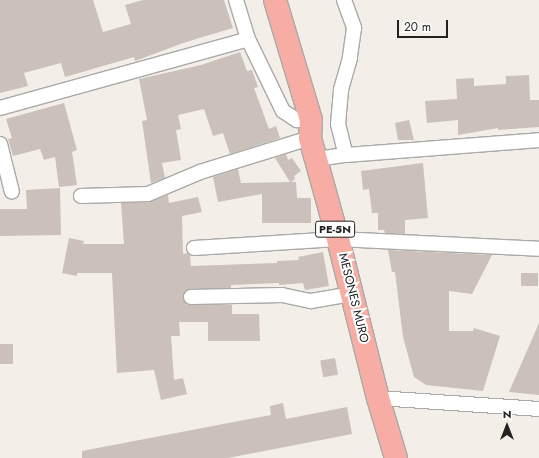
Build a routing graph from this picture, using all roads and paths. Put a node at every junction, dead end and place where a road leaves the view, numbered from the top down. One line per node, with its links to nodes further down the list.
1 (236, 0): 4 (street)
2 (275, 0): 6 (highway, MESONES MURO / PE-5N)
3 (344, 0): 9 (street)
4 (248, 39): 5 (street); 6 (street)
5 (0, 108)
6 (310, 129): 10 (highway, MESONES MURO / PE-5N); 12 (street)
7 (539, 140): 9 (street)
8 (0, 144): 11 (street)
9 (346, 155): 10 (street)
10 (316, 159): 13 (highway, MESONES MURO / PE-5N)
11 (12, 192)
12 (81, 196)
13 (338, 238): 14 (street); 15 (street); 16 (highway, MESONES MURO / PE-5N)
14 (194, 248)
15 (539, 249)
16 (352, 294): 17 (street); 18 (highway, MESONES MURO / PE-5N)
17 (191, 297)
18 (378, 398): 19 (street); 20 (highway, MESONES MURO / PE-5N)
19 (539, 409)
20 (396, 458)

